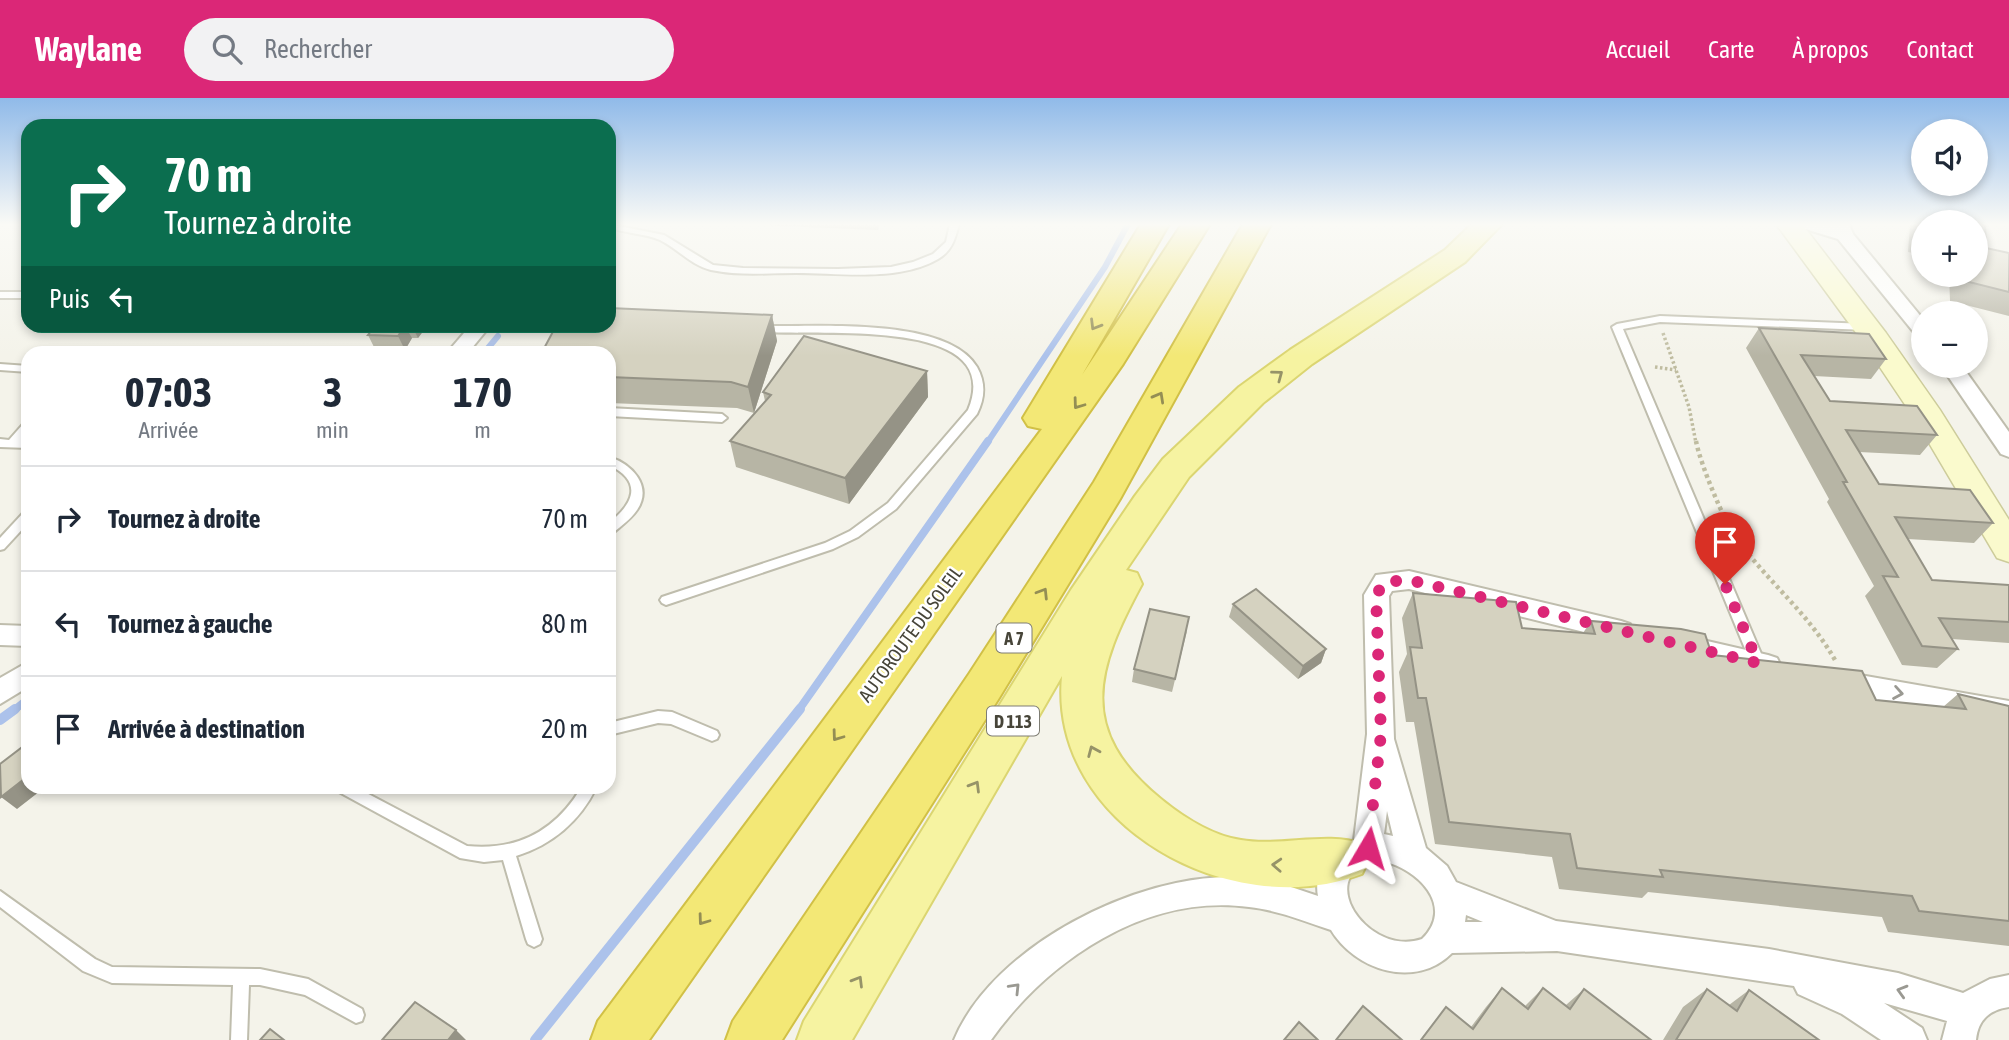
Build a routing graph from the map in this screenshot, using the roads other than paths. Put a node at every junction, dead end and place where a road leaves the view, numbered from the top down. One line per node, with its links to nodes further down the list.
1 (717, 268): 2 (lane)
2 (905, 268)
3 (1129, 268): 28 (highway, one-way to 28)
4 (1168, 268): 28 (highway, AUTOROUTE DU SOLEIL, one-way to 28)
5 (1232, 268): 34 (highway, A 7, one-way to 5)
6 (1437, 268): 19 (main road, D 113, one-way to 6)
7 (1825, 268): 12 (street)
8 (1873, 268): 11 (street)
9 (0, 295): 10 (lane)
10 (21, 295)
11 (1911, 316)
12 (1867, 327): 27 (street); 32 (lane)
13 (747, 328): 29 (lane)
14 (0, 368): 15 (lane)
15 (21, 369)
16 (1961, 378): 22 (street)
17 (616, 412): 18 (lane)
18 (722, 418)
19 (1226, 418): 43 (main road, one-way to 19); 60 (main road, D 113, one-way to 19)
20 (21, 431): 21 (lane)
21 (6, 443)
22 (2009, 449)
23 (616, 465): 25 (lane)
24 (21, 522): 26 (lane)
25 (616, 524)
26 (0, 546)
27 (2009, 549)
28 (963, 561): 57 (highway, AUTOROUTE DU SOLEIL, one-way to 57)
29 (666, 600)
30 (0, 635): 31 (street)
31 (21, 636)
32 (1758, 663): 36 (street, one-way to 36); 39 (street)
33 (21, 678): 35 (street)
34 (984, 686): 58 (highway, A 7); 59 (highway)
35 (0, 693)
36 (2009, 712)
37 (616, 727): 38 (lane)
38 (712, 734)
39 (1381, 734): 43 (street); 44 (street)
40 (355, 794): 42 (lane)
41 (584, 794): 42 (lane)
42 (508, 853): 50 (lane)
43 (1356, 853): 44 (street); 47 (street)
44 (1413, 856): 45 (street)
45 (1447, 893): 48 (street); 49 (street)
46 (0, 898): 52 (lane)
47 (1338, 917): 49 (street); 61 (street, one-way to 47)
48 (1557, 936): 49 (street); 51 (street)
49 (1445, 938)
50 (534, 939)
51 (1769, 965): 55 (street, one-way to 51); 62 (street)
52 (241, 977): 54 (lane); 56 (lane)
53 (2009, 991): 55 (street)
54 (356, 1015)
55 (1963, 1026)
56 (239, 1040)
57 (617, 1040)
58 (751, 1040)
59 (782, 1040)
60 (822, 1040)
61 (971, 1040)
62 (1910, 1040)

